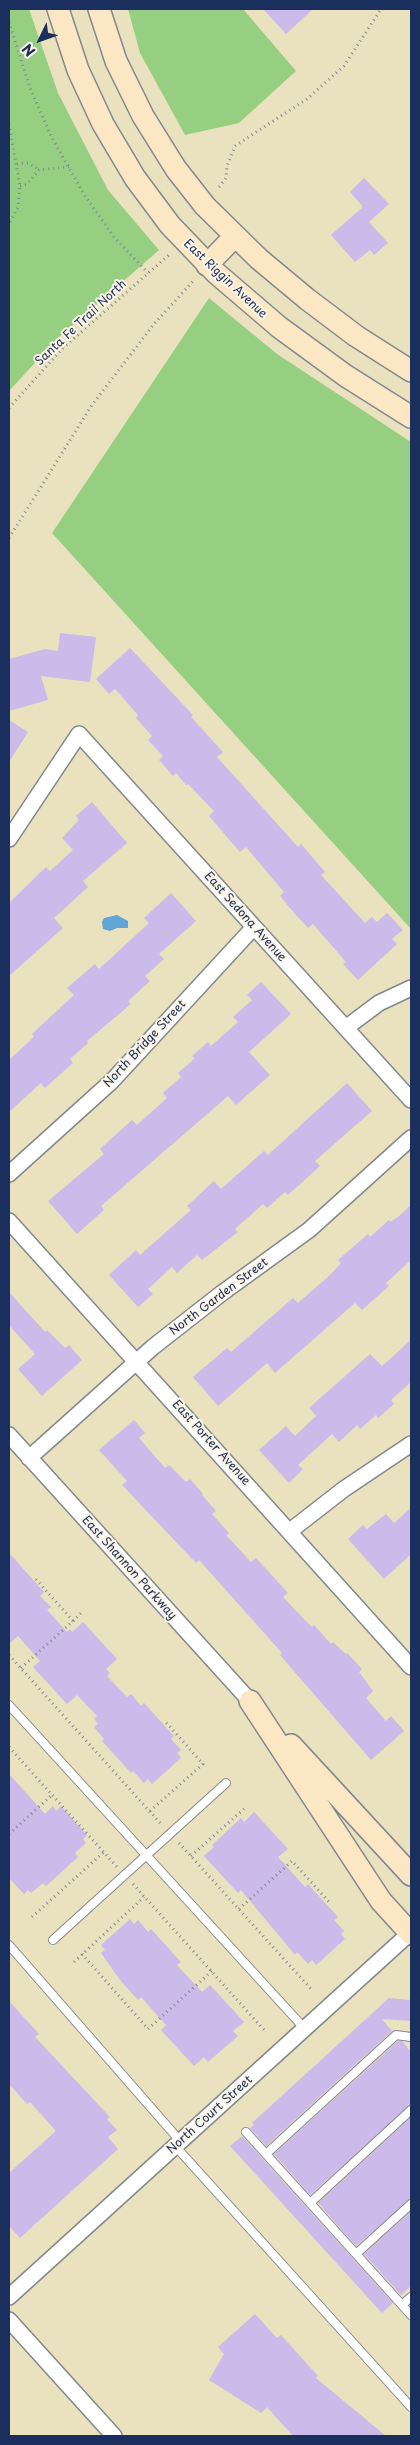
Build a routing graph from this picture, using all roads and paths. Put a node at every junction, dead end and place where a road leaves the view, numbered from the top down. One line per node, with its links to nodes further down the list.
1 (58, 9): 15 (main road, East Riggin Avenue)
2 (99, 9): 13 (main road)
3 (381, 9): 11 (path)
4 (9, 22): 8 (path)
5 (9, 124): 6 (path)
6 (11, 145): 7 (path)
7 (17, 164): 9 (path); 10 (path)
8 (69, 167): 9 (path); 16 (path)
9 (39, 170): 10 (path)
10 (20, 186): 12 (path)
11 (219, 187)
12 (9, 224)
13 (235, 236): 15 (main road); 17 (main road)
14 (169, 255): 16 (path, Santa Fe Trail North)
15 (207, 265): 19 (main road, East Riggin Avenue); 20 (path)
16 (148, 273): 18 (path, Santa Fe Trail North)
17 (411, 371)
18 (9, 408)
19 (411, 417)
20 (9, 538)
21 (9, 839): 22 (street, East Sedona Avenue)
22 (254, 927): 24 (street, East Sedona Avenue); 27 (street, North Bridge Street)
23 (411, 988): 24 (street)
24 (347, 1027): 25 (street, East Sedona Avenue)
25 (411, 1100)
26 (411, 1138): 29 (street, North Garden Street)
27 (9, 1174)
28 (9, 1221): 29 (street, East Porter Avenue)
29 (136, 1361): 32 (street, North Garden Street); 33 (street, East Porter Avenue)
30 (9, 1435): 32 (street, East Shannon Parkway)
31 (411, 1444): 33 (street)
32 (29, 1458): 40 (street, East Shannon Parkway)
33 (290, 1531): 38 (street, East Porter Avenue)
34 (34, 1577): 36 (path)
35 (84, 1611): 36 (path)
36 (73, 1621): 39 (path)
37 (9, 1655): 39 (path)
38 (411, 1666)
39 (20, 1668): 47 (path)
40 (250, 1701): 53 (main road, East Shannon Parkway); 59 (main road, East Shannon Parkway)
41 (9, 1705): 51 (lane)
42 (164, 1720): 47 (path)
43 (9, 1747): 45 (path)
44 (226, 1783): 48 (lane)
45 (52, 1795): 49 (path); 50 (path)
46 (244, 1808): 52 (path)
47 (150, 1811): 48 (path)
48 (170, 1833): 51 (lane); 52 (path)
49 (9, 1834)
50 (104, 1852): 54 (path); 58 (path)
51 (146, 1855): 54 (lane); 66 (lane)
52 (191, 1856): 57 (path)
53 (411, 1874)
54 (124, 1875): 55 (path); 60 (lane)
55 (144, 1897): 62 (path); 64 (path)
56 (330, 1904): 57 (path)
57 (239, 1910): 65 (path)
58 (32, 1918)
59 (411, 1933): 66 (street, North Court Street)
60 (52, 1940)
61 (9, 1945): 71 (lane)
62 (82, 1954): 63 (path); 64 (path)
63 (74, 1962)
64 (212, 1971): 67 (path)
65 (311, 1989)
66 (305, 2029): 71 (street, North Court Street)
67 (265, 2030)
68 (411, 2037): 72 (lane)
69 (411, 2110): 73 (lane)
70 (246, 2132): 72 (lane)
71 (178, 2144): 76 (street, North Court Street); 81 (lane)
72 (266, 2154): 73 (lane)
73 (310, 2203): 75 (lane)
74 (411, 2204): 75 (lane)
75 (356, 2254): 78 (lane)
76 (9, 2297)
77 (411, 2297): 78 (lane)
78 (402, 2305): 79 (lane)
79 (411, 2315)
80 (9, 2320): 82 (street)
81 (411, 2407)
82 (114, 2436)

